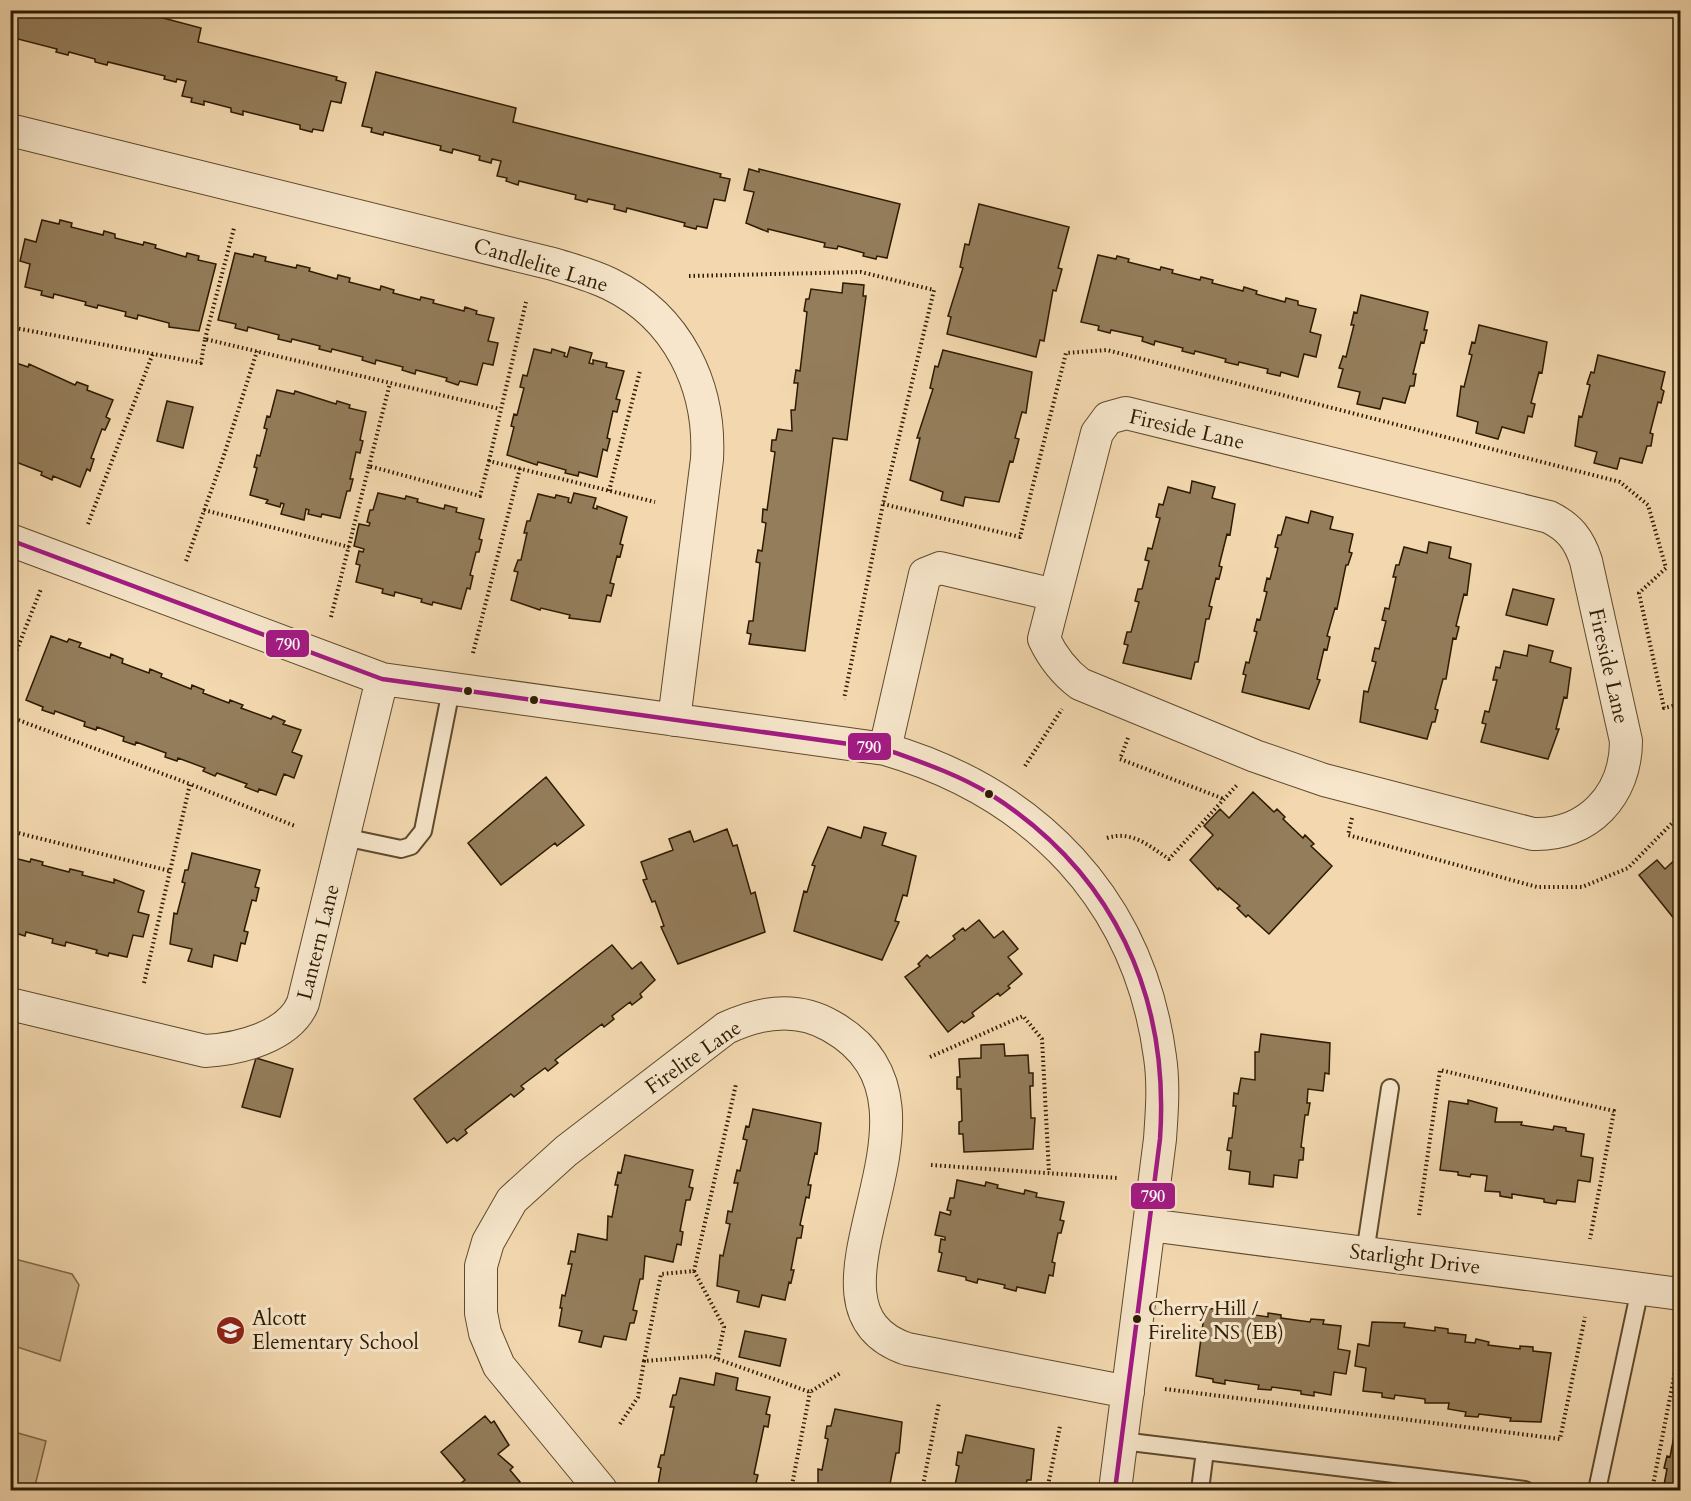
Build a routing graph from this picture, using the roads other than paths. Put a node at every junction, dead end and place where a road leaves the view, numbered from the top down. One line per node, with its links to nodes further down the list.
1 (10, 130): 6 (street, Candlelite Lane)
2 (10, 540): 4 (street)
3 (1056, 595): 3 (street, Fireside Lane); 7 (street)
4 (382, 679): 5 (street); 8 (street, Lantern Lane)
5 (451, 690): 6 (street); 8 (lane)
6 (674, 720): 7 (street)
7 (885, 749): 11 (street)
8 (344, 837): 9 (street, Lantern Lane)
9 (10, 1004)
10 (1390, 1088): 12 (lane)
11 (1149, 1225): 12 (street, Starlight Drive); 15 (street)
12 (1365, 1253): 13 (street, Starlight Drive)
13 (1640, 1289): 14 (street, Starlight Drive); 22 (lane)
14 (1680, 1294)
15 (1128, 1392): 16 (street); 18 (street, Firelite Lane)
16 (1122, 1441): 17 (lane); 19 (street)
17 (1205, 1451): 20 (lane); 21 (lane)
18 (601, 1491)
19 (1115, 1491)
20 (1200, 1491)
21 (1525, 1491)
22 (1598, 1491)

